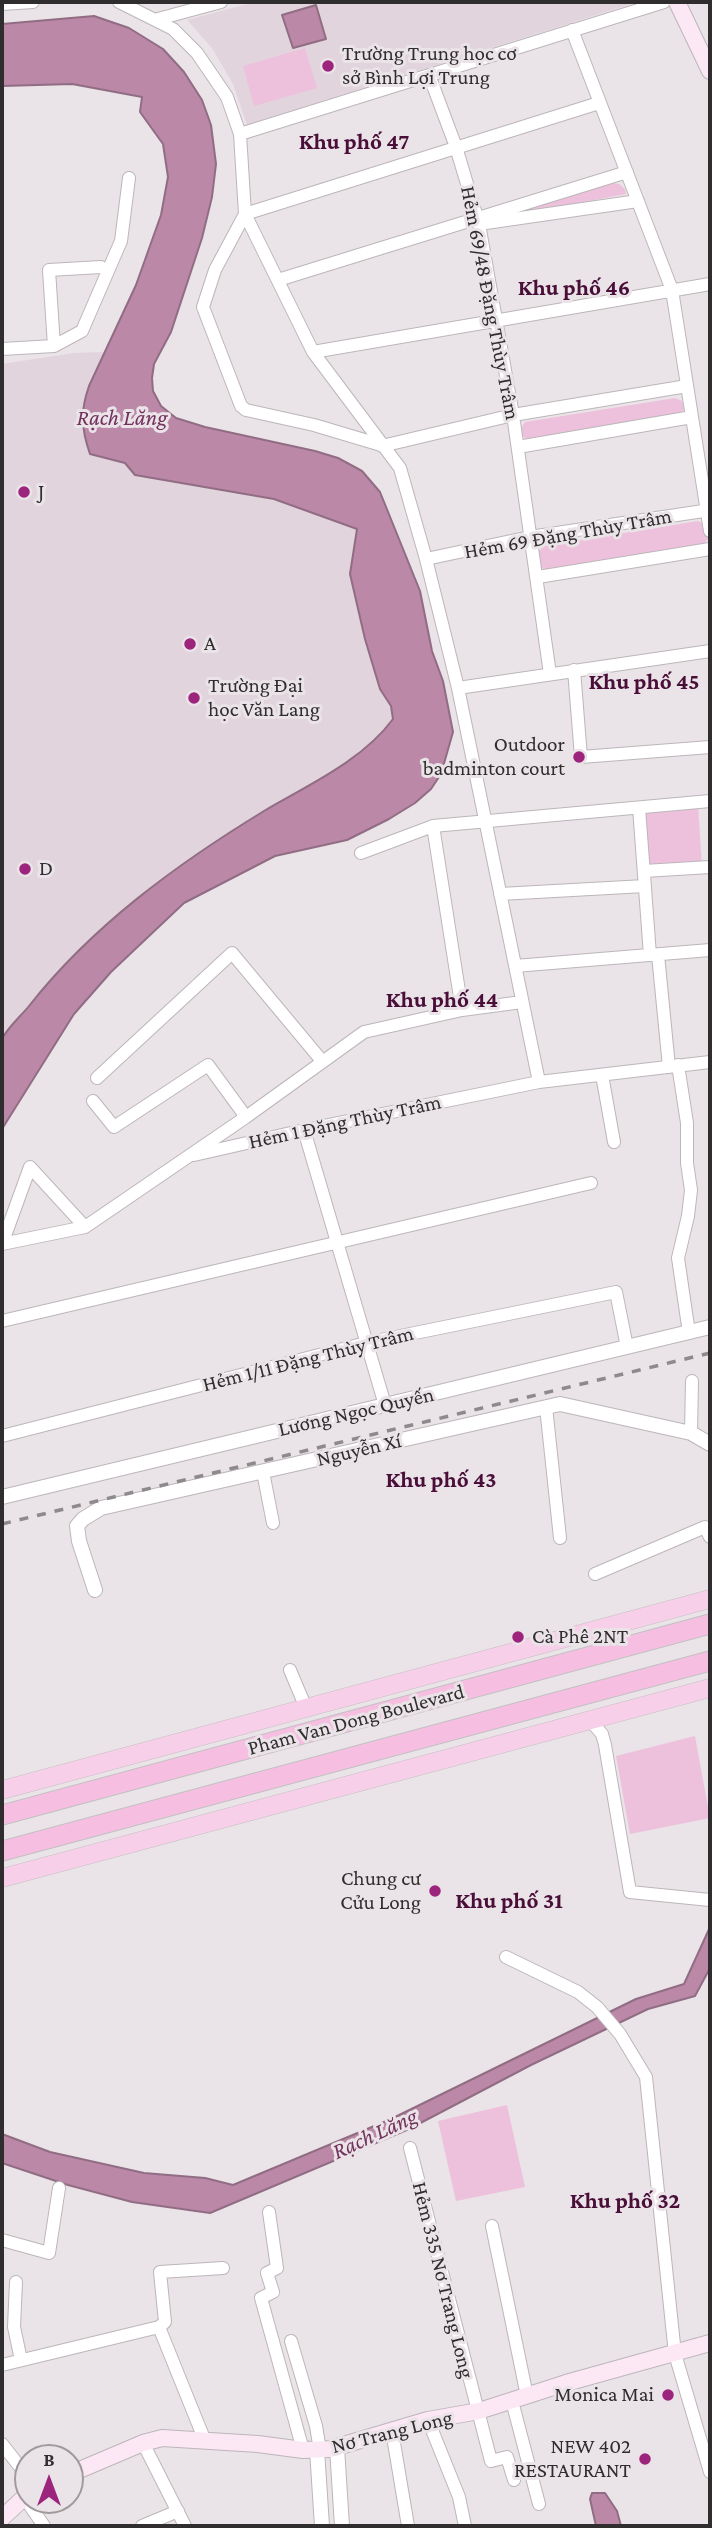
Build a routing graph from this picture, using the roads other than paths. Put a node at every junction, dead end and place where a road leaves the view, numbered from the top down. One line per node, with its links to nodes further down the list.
1 (33, 2): 6 (street)
2 (119, 2): 8 (street)
3 (221, 2): 7 (street)
4 (664, 2): 9 (street)
5 (677, 2): 10 (main road)
6 (2, 4)
7 (180, 7): 8 (street)
8 (158, 19): 13 (street)
9 (572, 30): 11 (street); 12 (street)
10 (710, 71)
11 (429, 75): 13 (street); 14 (street, Hẻm 69/48 Đặng Thùy Trâm)
12 (599, 103): 14 (street); 15 (street)
13 (240, 134): 18 (street)
14 (456, 148): 18 (street); 19 (street, Hẻm 69/48 Đặng Thùy Trâm)
15 (627, 172): 17 (street); 19 (street)
16 (129, 178): 25 (street)
17 (638, 201): 19 (street); 23 (street)
18 (245, 214): 21 (street); 31 (street)
19 (478, 220): 21 (street); 24 (street, Hẻm 69/48 Đặng Thùy Trâm)
20 (101, 267): 25 (street)
21 (278, 280): 27 (street)
22 (710, 284): 23 (street)
23 (672, 290): 24 (street); 28 (street)
24 (496, 320): 27 (street); 29 (street, Hẻm 69/48 Đặng Thùy Trâm)
25 (54, 346): 26 (street)
26 (2, 349)
27 (313, 352): 31 (street)
28 (687, 386): 29 (street); 30 (street)
29 (513, 415): 31 (street); 32 (street, Hẻm 69/48 Đặng Thùy Trâm)
30 (692, 417): 32 (street); 33 (street)
31 (382, 446): 37 (street)
32 (518, 447): 35 (street, Hẻm 69/48 Đặng Thùy Trâm)
33 (709, 510): 34 (street); 35 (street, Hẻm 69 Đặng Thùy Trâm)
34 (710, 531)
35 (530, 537): 37 (street, Hẻm 69 Đặng Thùy Trâm); 38 (street, Hẻm 69/48 Đặng Thùy Trâm)
36 (710, 549): 38 (street, Hẻm 69 Đặng Thùy Trâm)
37 (426, 559): 42 (street)
38 (538, 577): 41 (street, Hẻm 69/48 Đặng Thùy Trâm)
39 (710, 651): 40 (street)
40 (575, 670): 41 (street); 43 (street)
41 (550, 674): 42 (street)
42 (458, 688): 46 (street)
43 (710, 747)
44 (710, 801): 45 (street)
45 (639, 808): 46 (street); 50 (street)
46 (486, 822): 47 (street); 52 (street)
47 (433, 826): 48 (street); 57 (street)
48 (361, 853)
49 (710, 867): 50 (street)
50 (644, 871): 51 (street)
51 (645, 886): 52 (street); 54 (street)
52 (500, 894): 55 (street)
53 (710, 950): 54 (street)
54 (654, 955): 55 (street); 60 (street)
55 (515, 967): 56 (street)
56 (522, 1002): 57 (street); 63 (street)
57 (462, 1010): 58 (street)
58 (322, 1061): 62 (street); 65 (street)
59 (710, 1062): 60 (street, Hẻm 1 Đặng Thùy Trâm)
60 (674, 1066): 61 (street, Hẻm 1 Đặng Thùy Trâm); 75 (street)
61 (602, 1075): 63 (street, Hẻm 1 Đặng Thùy Trâm); 67 (street)
62 (97, 1078)
63 (539, 1082): 66 (street, Hẻm 1 Đặng Thùy Trâm)
64 (93, 1101): 65 (street)
65 (246, 1117): 68 (street)
66 (304, 1130): 68 (street, Hẻm 1 Đặng Thùy Trâm); 71 (street)
67 (614, 1142)
68 (187, 1157): 70 (street, Hẻm 1 Đặng Thùy Trâm)
69 (591, 1183): 71 (street)
70 (85, 1227): 72 (street, Hẻm 1 Đặng Thùy Trâm); 72 (street)
71 (337, 1242): 73 (street); 76 (street)
72 (2, 1244)
73 (2, 1321)
74 (710, 1328): 75 (street, Lương Ngọc Quyến)
75 (689, 1333): 77 (street, Lương Ngọc Quyến)
76 (366, 1343): 77 (street, Hẻm 1/11 Đặng Thùy Trâm); 79 (street); 82 (street, Hẻm 1/11 Đặng Thùy Trâm)
77 (627, 1348): 79 (street, Lương Ngọc Quyến)
78 (692, 1381): 81 (street)
79 (385, 1405): 85 (street, Lương Ngọc Quyến)
80 (546, 1407): 81 (street, Nguyễn Xí); 84 (street, Nguyễn Xí); 88 (street)
81 (691, 1433): 83 (street, Nguyễn Xí)
82 (2, 1436)
83 (710, 1444)
84 (263, 1472): 86 (street); 90 (street, Nguyễn Xí)
85 (2, 1497)
86 (273, 1523)
87 (710, 1537): 89 (street)
88 (561, 1538)
89 (595, 1574)
90 (95, 1590)
91 (710, 1599): 98 (main road, Pham Van Dong Boulevard)
92 (710, 1624): 101 (highway, Pham Van Dong Boulevard)
93 (710, 1661): 95 (highway, Pham Van Dong Boulevard)
94 (290, 1670): 98 (street)
95 (669, 1673): 97 (main road); 102 (highway, Pham Van Dong Boulevard)
96 (710, 1688): 97 (main road)
97 (675, 1697): 99 (main road)
98 (306, 1708): 100 (main road, Pham Van Dong Boulevard)
99 (590, 1720): 103 (main road); 104 (street)
100 (2, 1790)
101 (2, 1815)
102 (2, 1851)
103 (2, 1878)
104 (710, 1900)
105 (506, 1957): 116 (street)
106 (410, 2148): 120 (street, Hẻm 335 Nơ Trang Long)
107 (59, 2188): 110 (street)
108 (269, 2213): 127 (street)
109 (492, 2226): 119 (street)
110 (2, 2240)
111 (223, 2269): 113 (street)
112 (16, 2282): 117 (street)
113 (159, 2327): 117 (street); 123 (street)
114 (291, 2341): 127 (street)
115 (710, 2343): 116 (main road, Nơ Trang Long)
116 (675, 2354): 119 (main road, Nơ Trang Long); 130 (street)
117 (21, 2360): 118 (street)
118 (2, 2365)
119 (519, 2399): 120 (main road, Nơ Trang Long); 132 (street)
120 (477, 2412): 121 (main road, Nơ Trang Long); 131 (street, Hẻm 335 Nơ Trang Long)
121 (428, 2420): 122 (main road, Nơ Trang Long); 139 (street)
122 (392, 2431): 126 (main road, Nơ Trang Long); 138 (street)
123 (205, 2441): 124 (main road, Nơ Trang Long); 127 (main road, Nơ Trang Long)
124 (143, 2443): 129 (main road, Nơ Trang Long); 133 (street)
125 (2, 2444): 128 (street)
126 (337, 2448): 127 (main road, Nơ Trang Long); 137 (street)
127 (313, 2450): 136 (street)
128 (14, 2459)
129 (84, 2468)
130 (710, 2472)
131 (514, 2480)
132 (539, 2504)
133 (178, 2511): 134 (street); 135 (street)
134 (142, 2526)
135 (185, 2526)
136 (322, 2526)
137 (342, 2526)
138 (408, 2526)
139 (465, 2526)

